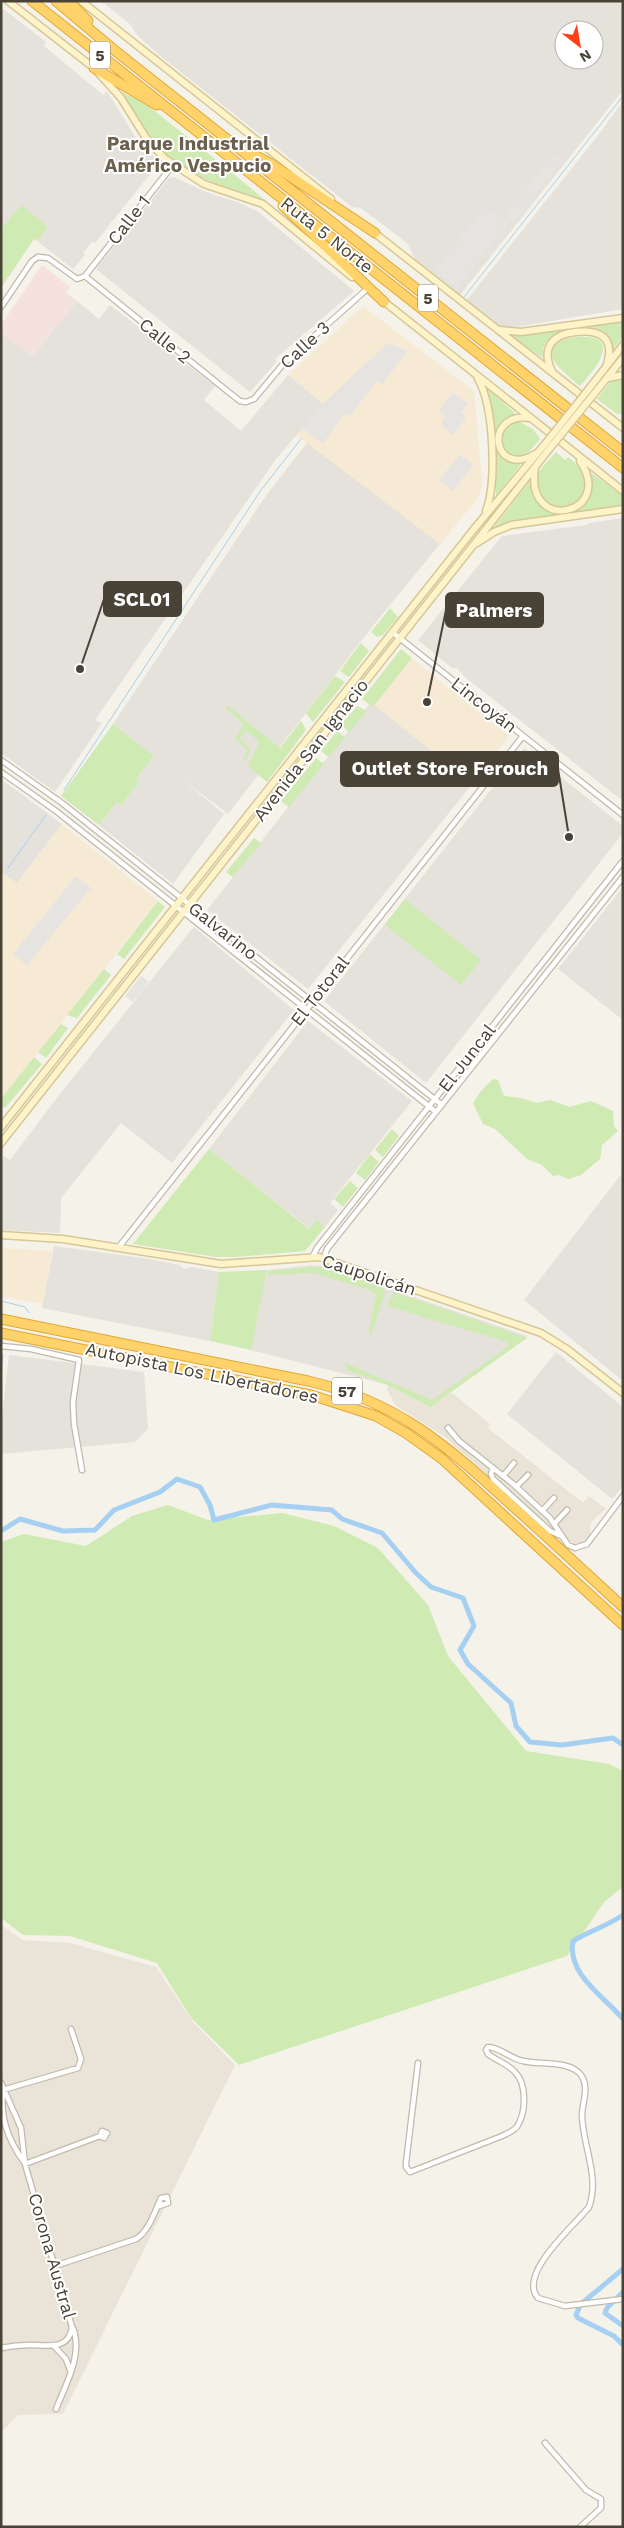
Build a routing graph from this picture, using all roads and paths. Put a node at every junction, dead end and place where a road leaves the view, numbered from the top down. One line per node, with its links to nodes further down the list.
1 (8, 1): 7 (main road)
2 (32, 1): 8 (highway, Ruta 5 Norte / 5)
3 (56, 1): 6 (highway, Ruta 5 Norte / 5)
4 (69, 1): 6 (highway)
5 (81, 1): 12 (main road)
6 (113, 49): 9 (highway, Ruta 5 Norte / 5)
7 (94, 68): 8 (highway); 10 (main road)
8 (169, 110): 11 (highway, Ruta 5 Norte / 5)
9 (232, 144): 12 (highway); 35 (highway, Ruta 5 Norte / 5)
10 (173, 164): 13 (street, Calle 1); 14 (main road)
11 (257, 179): 15 (highway); 38 (highway, Ruta 5 Norte / 5)
12 (375, 233): 18 (main road)
13 (85, 276): 16 (street); 28 (street, Calle 2)
14 (367, 288): 15 (main road); 28 (street, Calle 3)
15 (384, 302): 23 (main road)
16 (1, 307)
17 (623, 318): 18 (main road)
18 (494, 328): 22 (main road)
19 (623, 345): 21 (main road, Avenida San Ignacio)
20 (623, 358): 25 (main road, Avenida San Ignacio)
21 (606, 367): 22 (main road); 26 (main road, Avenida San Ignacio)
22 (553, 373): 27 (main road)
23 (475, 374): 30 (main road); 41 (main road)
24 (623, 375): 25 (main road)
25 (606, 378): 26 (main road, Avenida San Ignacio)
26 (591, 392): 27 (main road, Avenida San Ignacio, bridge); 33 (main road, Avenida San Ignacio, bridge)
27 (588, 401): 29 (main road); 33 (main road, Avenida San Ignacio, bridge)
28 (246, 402)
29 (609, 417): 31 (main road); 32 (main road)
30 (530, 418): 34 (main road); 36 (main road)
31 (623, 419)
32 (623, 428)
33 (547, 446): 34 (main road, Avenida San Ignacio); 37 (main road, Avenida San Ignacio)
34 (538, 452): 41 (main road, Avenida San Ignacio)
35 (623, 452)
36 (575, 454): 37 (main road); 39 (main road)
37 (535, 468): 43 (main road, Avenida San Ignacio)
38 (623, 468)
39 (623, 491)
40 (623, 509): 44 (main road)
41 (484, 516): 42 (main road, Avenida San Ignacio)
42 (474, 528): 43 (main road); 45 (main road, Avenida San Ignacio)
43 (481, 535): 44 (main road, Avenida San Ignacio)
44 (472, 546): 46 (main road, Avenida San Ignacio)
45 (392, 632): 46 (street, Lincoyán); 47 (main road, Avenida San Ignacio)
46 (400, 638): 48 (main road, Avenida San Ignacio); 49 (street, Lincoyán)
47 (370, 660): 48 (main road); 54 (main road, Avenida San Ignacio)
48 (377, 666): 56 (main road, Avenida San Ignacio)
49 (523, 736): 55 (street, Lincoyán); 65 (street, El Totoral)
50 (1, 760): 52 (street, Galvarino)
51 (1, 772): 53 (street, Galvarino)
52 (62, 804): 53 (street); 59 (street, Galvarino)
53 (56, 811): 61 (street, Galvarino)
54 (250, 812): 56 (main road); 59 (main road, Avenida San Ignacio)
55 (623, 815)
56 (257, 819): 60 (main road, Avenida San Ignacio)
57 (623, 861): 69 (street, El Juncal)
58 (623, 877): 71 (street, El Juncal)
59 (182, 898): 60 (street, Galvarino); 61 (main road, Avenida San Ignacio)
60 (189, 904): 62 (main road, Avenida San Ignacio); 65 (street, Galvarino)
61 (176, 905): 62 (street, Galvarino); 63 (main road, Avenida San Ignacio)
62 (184, 912): 64 (main road, Avenida San Ignacio); 66 (street, Galvarino)
63 (146, 943): 64 (main road); 67 (main road, Avenida San Ignacio)
64 (153, 949): 68 (main road, Avenida San Ignacio)
65 (312, 1002): 66 (street, El Totoral); 69 (street, Galvarino)
66 (306, 1009): 72 (street, Galvarino); 78 (street, El Totoral)
67 (39, 1079): 68 (main road); 70 (main road, Avenida San Ignacio)
68 (46, 1085): 73 (main road, Avenida San Ignacio)
69 (435, 1099): 71 (street, Galvarino); 72 (street, El Juncal)
70 (20, 1101): 73 (main road); 75 (main road, Avenida San Ignacio)
71 (442, 1105): 74 (street, El Juncal)
72 (429, 1106): 74 (street, Galvarino); 79 (street, El Juncal)
73 (28, 1107): 76 (main road, Avenida San Ignacio)
74 (436, 1112): 80 (street, El Juncal)
75 (1, 1127)
76 (1, 1143)
77 (1, 1235): 78 (main road, Caupolicán)
78 (118, 1248): 79 (main road, Caupolicán)
79 (313, 1256): 80 (main road, Caupolicán)
80 (324, 1258): 84 (main road, Caupolicán)
81 (1, 1319): 98 (highway, Autopista Los Libertadores / 57)
82 (1, 1333): 99 (highway, Autopista Los Libertadores / 57)
83 (1, 1346): 88 (street)
84 (623, 1393)
85 (448, 1428): 87 (street)
86 (514, 1463): 90 (street)
87 (493, 1468): 90 (street); 97 (street)
88 (82, 1470)
89 (528, 1475): 91 (street)
90 (503, 1476): 91 (street)
91 (516, 1487): 95 (street)
92 (623, 1496): 97 (street)
93 (554, 1498): 95 (street)
94 (567, 1510): 96 (street)
95 (542, 1511): 96 (street)
96 (554, 1524): 97 (street)
97 (561, 1536)
98 (623, 1607)
99 (623, 1625)
100 (71, 2029): 103 (street)
101 (418, 2063): 108 (street)
102 (1, 2083): 103 (street, Corona Austral)
103 (3, 2090): 105 (street, Corona Austral); 105 (street, Corona Austral)
104 (100, 2136): 105 (street)
105 (25, 2164): 107 (street, Corona Austral)
106 (159, 2206): 107 (street)
107 (56, 2266): 109 (street, Corona Austral)
108 (622, 2300)
109 (72, 2327): 110 (street, Corona Austral); 112 (street)
110 (54, 2346): 111 (street, Corona Austral); 112 (street)
111 (1, 2348)
112 (71, 2371): 113 (street)
113 (56, 2409)
114 (545, 2443): 115 (street)
115 (580, 2527)

